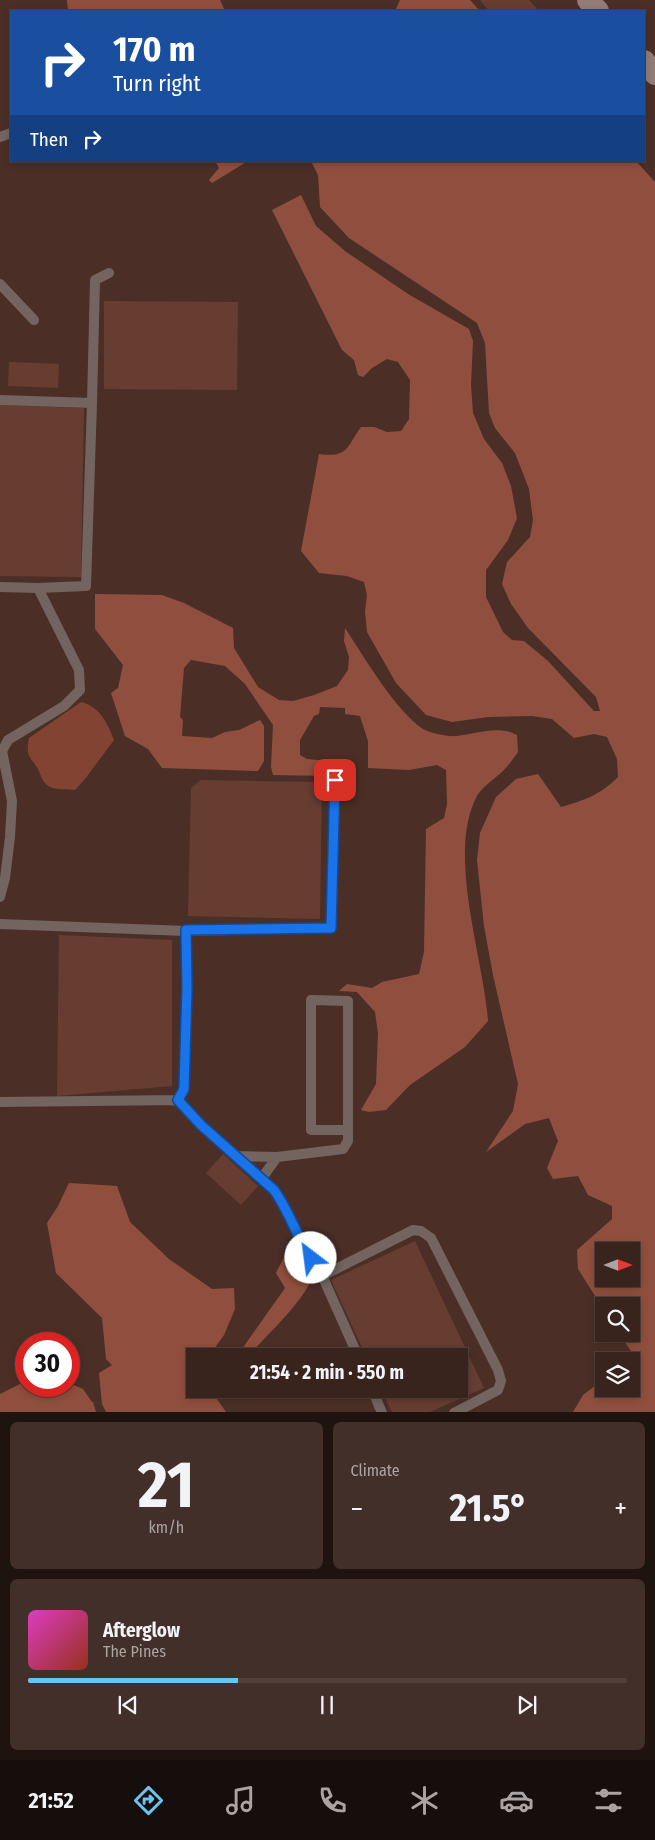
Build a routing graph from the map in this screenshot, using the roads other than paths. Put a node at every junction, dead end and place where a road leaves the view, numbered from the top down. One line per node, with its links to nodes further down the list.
1 (109, 273): 5 (street)
2 (0, 284): 3 (street)
3 (34, 320)
4 (0, 400): 5 (street)
5 (92, 403): 7 (street)
6 (0, 586): 7 (street)
7 (38, 588): 9 (street)
8 (335, 780): 11 (street)
9 (0, 897)
10 (0, 924): 11 (street)
11 (186, 930): 12 (street)
12 (178, 1100): 13 (street); 15 (street)
13 (0, 1102)
14 (348, 1130): 14 (street); 16 (street)
15 (235, 1156): 16 (street); 17 (street)
16 (277, 1157): 17 (street)
17 (262, 1178): 18 (street)
18 (322, 1276): 19 (street); 22 (street)
19 (354, 1348)
20 (376, 1398): 21 (street)
21 (382, 1412)
22 (454, 1412)

